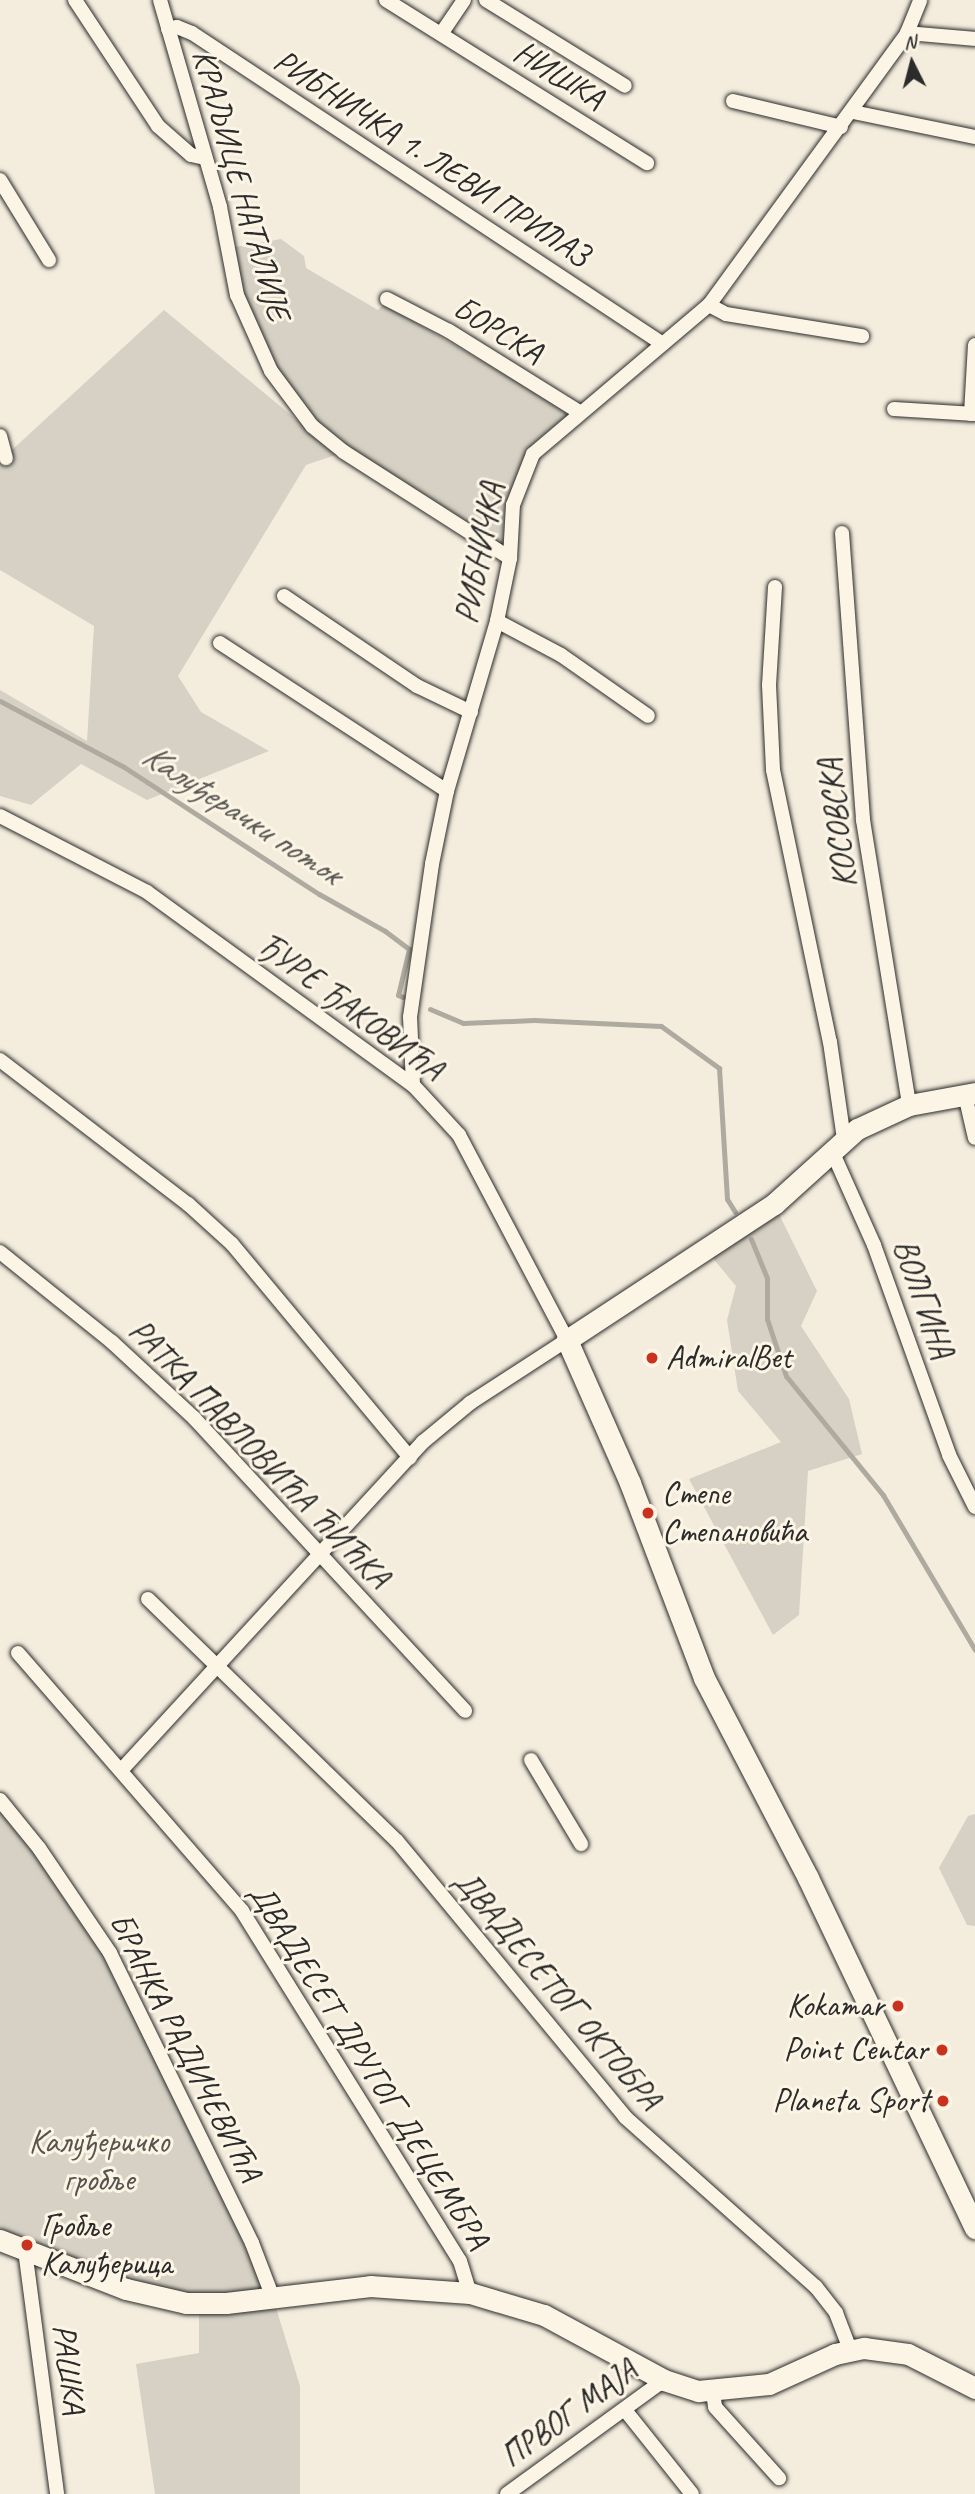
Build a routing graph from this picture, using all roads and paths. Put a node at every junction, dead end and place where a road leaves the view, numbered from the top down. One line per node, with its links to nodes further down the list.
1 (75, 0): 16 (street)
2 (160, 0): 7 (street, КРАЉИЦЕ НАТАЛИЈЕ)
3 (386, 0): 9 (street, НИШКА)
4 (464, 0): 9 (street)
5 (486, 0): 11 (street, НИШКА)
6 (920, 0): 8 (street, РИБНИЧКА)
7 (168, 29): 16 (street, КРАЉИЦЕ НАТАЛИЈЕ); 23 (street, РИБНИЧКА 1. ЛЕВИ ПРИЛАЗ)
8 (907, 33): 10 (street); 13 (street, РИБНИЧКА)
9 (441, 34): 17 (street, НИШКА)
10 (975, 39)
11 (625, 86)
12 (733, 101): 14 (street)
13 (853, 111): 14 (street, РИБНИЧКА); 15 (street)
14 (841, 127): 21 (street, РИБНИЧКА)
15 (975, 137)
16 (205, 158): 31 (street, КРАЉИЦЕ НАТАЛИЈЕ)
17 (647, 163)
18 (0, 180): 19 (street)
19 (49, 260)
20 (387, 299): 26 (street, БОРСКА)
21 (709, 305): 22 (street); 23 (street, РИБНИЧКА)
22 (862, 336)
23 (663, 344): 26 (street, РИБНИЧКА)
24 (975, 345): 27 (street)
25 (894, 409): 27 (street)
26 (579, 412): 31 (street, РИБНИЧКА)
27 (973, 414)
28 (0, 436): 29 (street)
29 (6, 457)
30 (842, 533): 43 (street, КОСОВСКА)
31 (510, 558): 34 (street, РИБНИЧКА)
32 (775, 587): 45 (street, ВОЛГИНА)
33 (284, 596): 36 (street)
34 (497, 621): 36 (street, РИБНИЧКА); 37 (street)
35 (220, 643): 38 (street)
36 (471, 712): 38 (street, РИБНИЧКА)
37 (649, 716)
38 (447, 791): 41 (street, РИБНИЧКА)
39 (0, 816): 41 (street, ЂУРЕ ЂАКОВИЋА)
40 (0, 1060): 48 (street)
41 (413, 1085): 47 (street, ЂУРЕ ЂАКОВИЋА)
42 (970, 1094): 43 (street); 44 (street)
43 (909, 1105): 45 (street)
44 (975, 1138)
45 (838, 1145): 47 (street); 49 (street, ВОЛГИНА)
46 (1, 1255): 50 (street, РАТКА ПАВЛОВИЋА ЋИЋКА)
47 (567, 1340): 48 (street); 59 (street)
48 (410, 1458): 50 (street)
49 (975, 1507)
50 (322, 1557): 53 (street); 54 (street, РАТКА ПАВЛОВИЋА ЋИЋКА)
51 (148, 1599): 53 (street, ДВАДЕСЕТОГ ОКТОБРА)
52 (18, 1653): 56 (street, ДВАДЕСЕТ ДРУГОГ ДЕЦЕМБРА)
53 (217, 1665): 56 (street); 64 (street, ДВАДЕСЕТОГ ОКТОБРА)
54 (465, 1711)
55 (531, 1760): 58 (street)
56 (122, 1769): 62 (street, ДВАДЕСЕТ ДРУГОГ ДЕЦЕМБРА)
57 (0, 1800): 63 (street, БРАНКА РАДИЧЕВИЋА)
58 (581, 1844)
59 (975, 2228)
60 (0, 2240): 61 (street)
61 (25, 2250): 63 (street); 70 (street, РАШКА)
62 (470, 2292): 63 (street); 65 (street)
63 (273, 2298)
64 (850, 2350): 66 (street); 67 (street)
65 (664, 2379): 67 (street); 68 (street, ПРВОГ МАЈА)
66 (975, 2388)
67 (713, 2392): 69 (street)
68 (625, 2410): 71 (street, ПРВОГ МАЈА); 72 (street)
69 (779, 2478)
70 (57, 2494)
71 (508, 2494)
72 (692, 2494)

